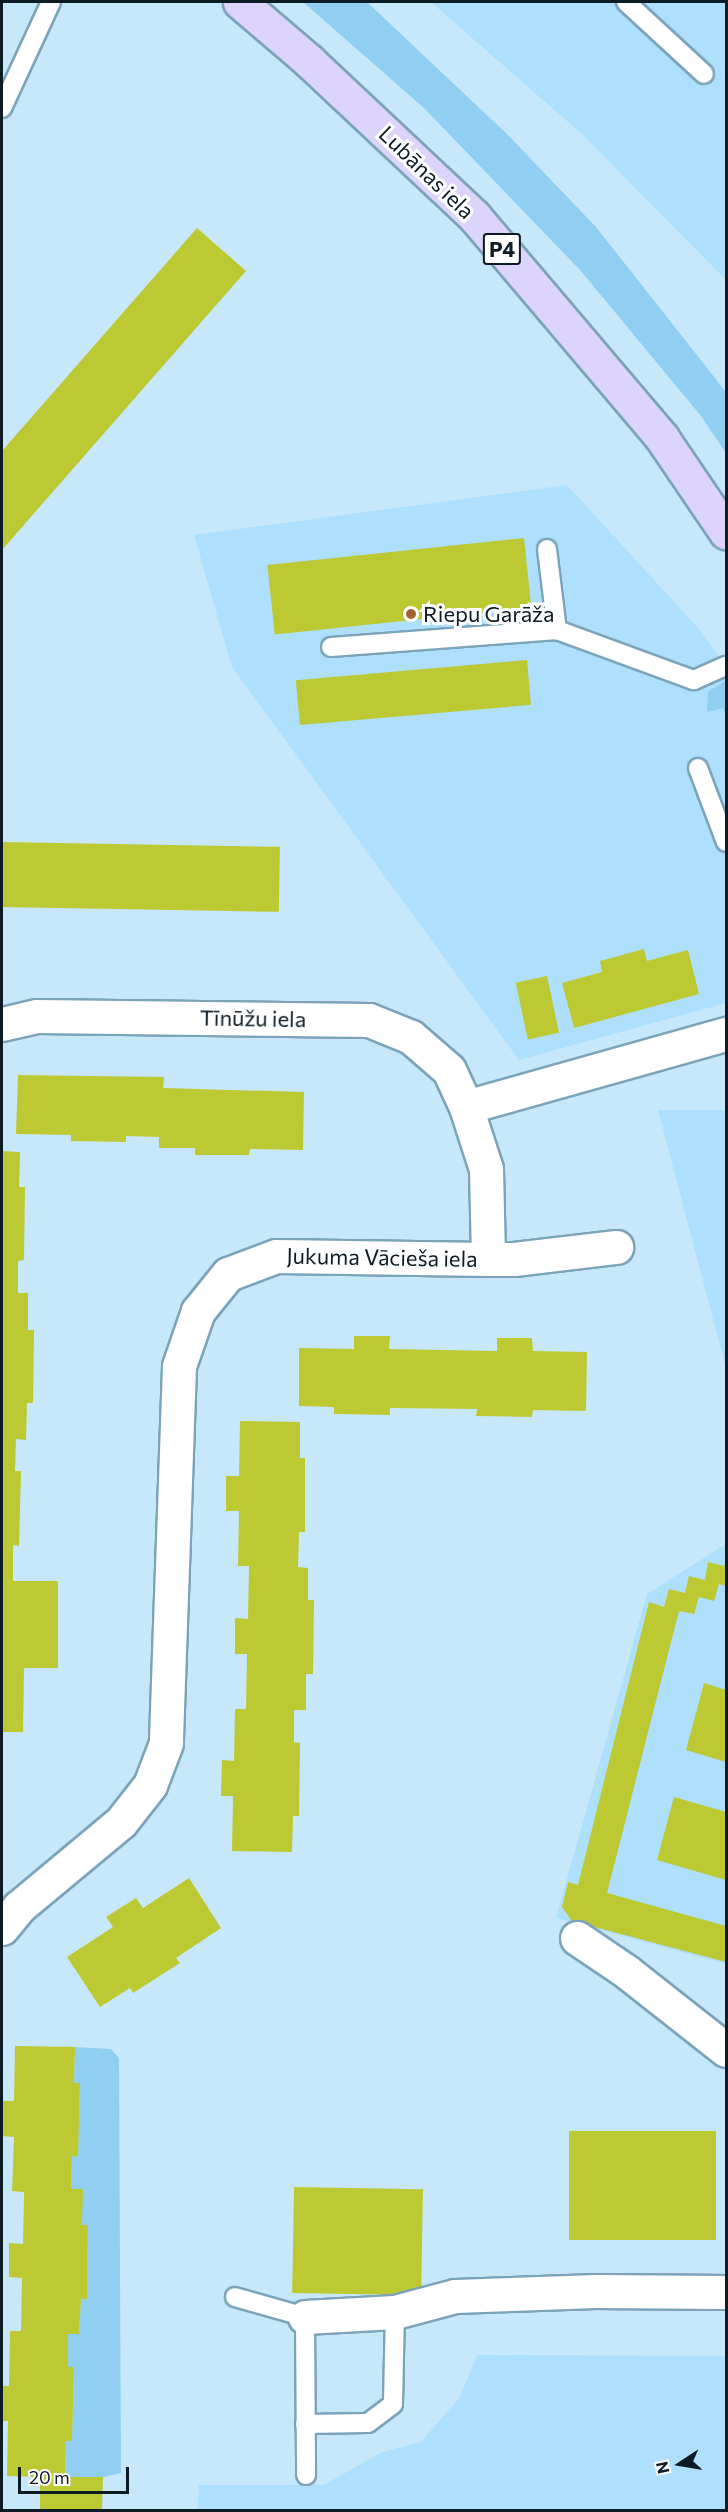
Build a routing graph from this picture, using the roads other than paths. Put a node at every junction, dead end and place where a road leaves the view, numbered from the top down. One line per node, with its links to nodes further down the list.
1 (51, 2): 5 (lane)
2 (240, 2): 6 (main road, Lubānas iela / P4)
3 (626, 2): 4 (lane)
4 (704, 74)
5 (2, 108)
6 (726, 532)
7 (547, 549): 8 (lane)
8 (556, 630): 9 (lane); 10 (lane)
9 (331, 648)
10 (726, 666)
11 (698, 768): 12 (lane)
12 (726, 842)
13 (2, 1024): 15 (street, Tīnūžu iela)
14 (726, 1034): 15 (street)
15 (466, 1107): 17 (street, Jukuma Vācieša iela)
16 (616, 1247): 17 (street)
17 (488, 1258): 18 (street, Jukuma Vācieša iela)
18 (2, 1928)
19 (577, 1938): 20 (street)
20 (726, 2050)
21 (726, 2292): 23 (street)
22 (235, 2297): 24 (lane)
23 (395, 2312): 24 (street); 25 (lane)
24 (305, 2317): 25 (lane)
25 (305, 2424): 26 (lane)
26 (306, 2475)

